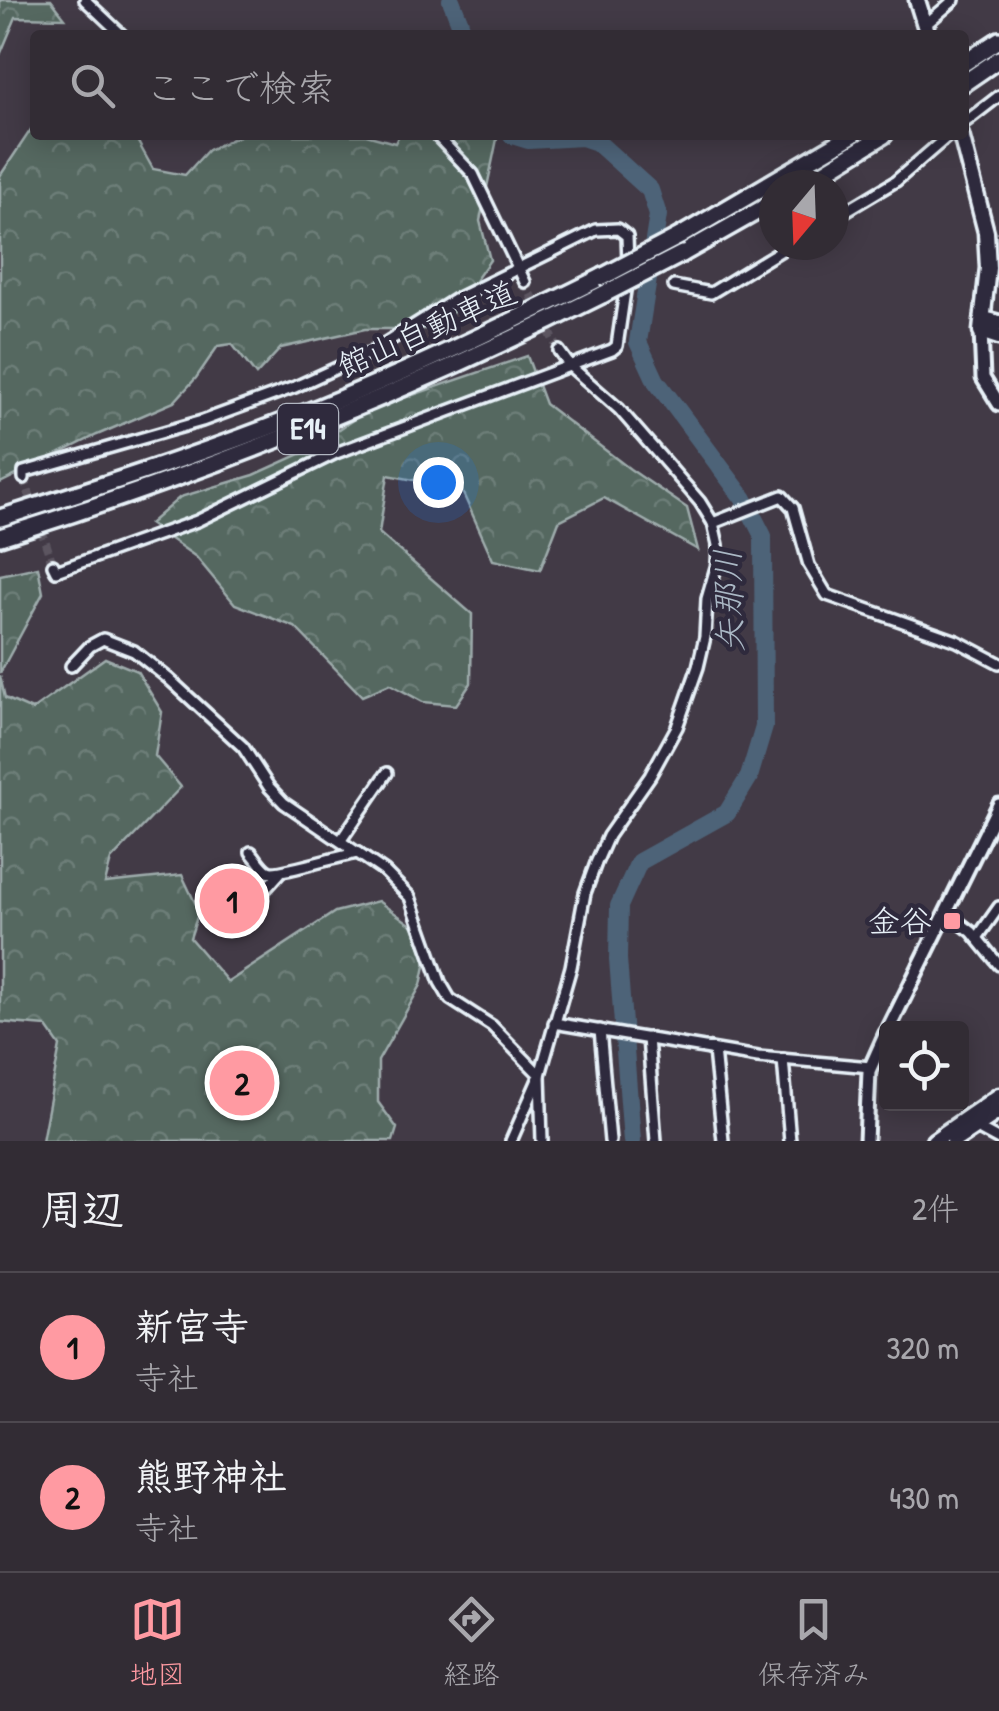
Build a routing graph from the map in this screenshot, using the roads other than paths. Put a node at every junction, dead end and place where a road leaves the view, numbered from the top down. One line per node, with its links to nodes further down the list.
1 (85, 0): 4 (street)
2 (917, 0): 5 (main road)
3 (954, 0): 5 (street)
4 (117, 30)
5 (927, 30)
6 (999, 40): 7 (highway)
7 (969, 60)
8 (999, 60): 9 (highway)
9 (969, 80)
10 (999, 96): 11 (street)
11 (969, 119)
12 (441, 140): 24 (street)
13 (846, 140): 17 (highway, 館山自動車道 / E14)
14 (875, 140): 18 (highway, 館山自動車道 / E14)
15 (943, 140): 22 (street)
16 (962, 140): 28 (main road)
17 (812, 170)
18 (819, 170)
19 (759, 201): 20 (highway, 館山自動車道 / E14)
20 (754, 204): 21 (highway, 館山自動車道 / E14); 26 (highway, 館山自動車道 / E14, bridge); 26 (highway, 館山自動車道 / E14, bridge)
21 (759, 204)
22 (849, 209)
23 (766, 260): 27 (street)
24 (516, 267): 25 (street); 31 (street); 33 (street)
25 (525, 282)
26 (603, 285): 34 (highway, 館山自動車道 / E14); 36 (highway, 館山自動車道 / E14)
27 (674, 286)
28 (988, 324): 29 (main road); 32 (street)
29 (999, 337)
30 (559, 350): 31 (street)
31 (570, 366): 35 (street); 37 (street)
32 (999, 404)
33 (24, 478)
34 (0, 518)
35 (713, 523): 38 (street); 52 (street)
36 (0, 537)
37 (53, 566)
38 (999, 664)
39 (71, 666): 42 (street)
40 (387, 773): 42 (street)
41 (998, 813): 48 (street)
42 (341, 840): 44 (street)
43 (251, 852): 45 (street)
44 (358, 852): 45 (street); 59 (street)
45 (280, 873): 46 (street)
46 (253, 903)
47 (999, 906): 49 (street)
48 (947, 913): 49 (street); 51 (street)
49 (977, 938): 50 (street)
50 (998, 962)
51 (893, 1021)
52 (554, 1023): 53 (street); 59 (street)
53 (604, 1030): 54 (street); 66 (street)
54 (644, 1037): 56 (street); 67 (street)
55 (879, 1049): 58 (street)
56 (714, 1050): 57 (street); 68 (street)
57 (783, 1060): 58 (street); 69 (street)
58 (870, 1067): 70 (street)
59 (540, 1075): 64 (street); 65 (street)
60 (999, 1096): 71 (main road)
61 (999, 1111): 62 (main road)
62 (975, 1127): 63 (street); 72 (main road)
63 (999, 1140)
64 (511, 1141)
65 (542, 1141)
66 (610, 1141)
67 (656, 1141)
68 (723, 1141)
69 (790, 1141)
70 (866, 1141)
71 (934, 1141)
72 (954, 1141)

